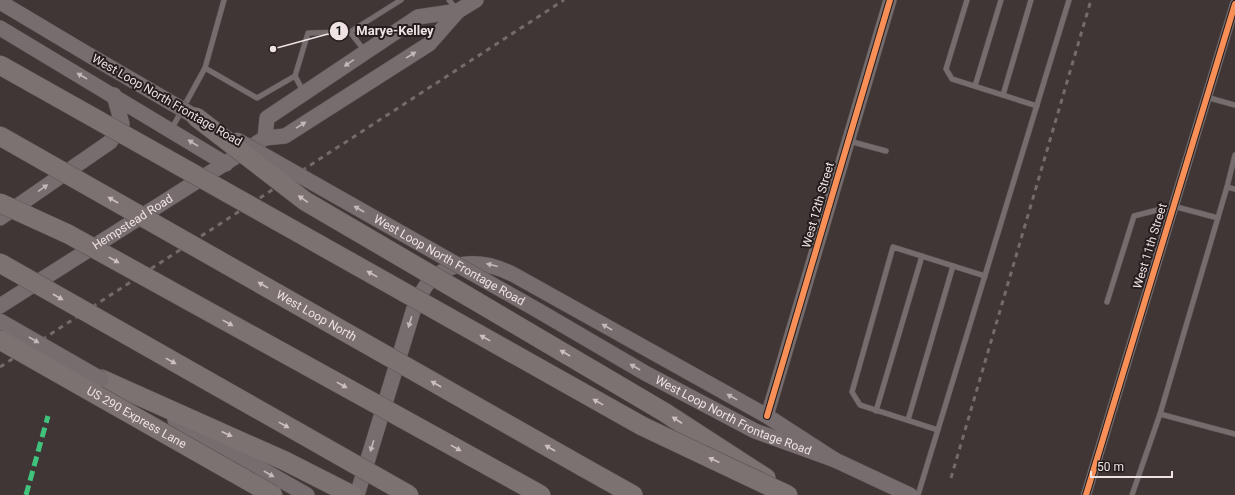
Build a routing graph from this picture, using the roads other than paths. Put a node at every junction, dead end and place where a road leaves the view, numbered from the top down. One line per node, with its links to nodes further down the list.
1 (224, 0): 16 (lane)
2 (401, 0): 13 (lane)
3 (476, 0): 11 (main road, Hempstead Road)
4 (890, 0): 29 (street, West 12th Street)
5 (967, 0): 18 (lane)
6 (1001, 0): 18 (lane)
7 (1031, 0): 21 (lane)
8 (1069, 0): 24 (lane)
9 (0, 2): 25 (main road, West Loop North Frontage Road, bridge)
10 (1235, 4): 22 (street, West 11th Street)
11 (454, 6): 14 (main road, Hempstead Road); 28 (main road, Hempstead Road, one-way to 11)
12 (0, 28): 20 (main road, one-way to 12)
13 (350, 32): 14 (lane); 17 (lane)
14 (366, 52): 19 (main road, Hempstead Road, one-way to 19)
15 (0, 65): 64 (highway, one-way to 15, bridge)
16 (205, 68): 17 (lane); 26 (lane)
17 (295, 76): 19 (lane)
18 (975, 86): 21 (lane)
19 (304, 94): 28 (main road, Hempstead Road)
20 (114, 95): 26 (main road); 38 (main road, one-way to 20)
21 (1003, 95): 24 (lane)
22 (1206, 97): 23 (lane); 37 (street, West 11th Street)
23 (1235, 105)
24 (1037, 106): 44 (lane)
25 (196, 117): 56 (main road, West Loop North Frontage Road, one-way to 25, bridge); 65 (highway, one-way to 25, bridge)
26 (171, 130): 32 (main road, one-way to 26)
27 (0, 136): 63 (highway, West Loop North, one-way to 27, bridge)
28 (266, 138): 32 (main road, Hempstead Road)
29 (848, 140): 30 (lane); 52 (street, West 12th Street)
30 (886, 151)
31 (1235, 155): 33 (lane)
32 (226, 164): 46 (main road, Hempstead Road)
33 (1227, 187): 35 (lane); 39 (lane)
34 (0, 190): 40 (highway, bridge)
35 (1235, 190)
36 (0, 203): 40 (highway, bridge)
37 (1173, 206): 39 (lane); 45 (lane); 68 (street, West 11th Street)
38 (0, 218)
39 (1218, 218): 51 (lane)
40 (68, 234): 62 (highway, one-way to 62, bridge)
41 (922, 256): 43 (lane); 50 (lane); 50 (lane)
42 (0, 263): 61 (highway, one-way to 61, bridge)
43 (953, 266): 44 (lane); 53 (lane)
44 (985, 276): 54 (lane)
45 (1107, 302)
46 (0, 306)
47 (0, 321): 49 (main road, one-way to 49, bridge)
48 (0, 340): 57 (highway, US 290 Express Lane, bridge)
49 (101, 378): 58 (main road, one-way to 58); 59 (highway, one-way to 59)
50 (876, 411): 53 (lane)
51 (1160, 414): 55 (lane); 69 (lane)
52 (767, 416): 56 (main road); 60 (main road, one-way to 60)
53 (908, 420): 54 (lane)
54 (938, 430): 67 (lane)
55 (1235, 434)
56 (835, 460): 66 (main road, West Loop North Frontage Road)
57 (273, 495)
58 (307, 495)
59 (352, 495)
60 (357, 495)
61 (409, 495)
62 (541, 495)
63 (633, 495)
64 (788, 495)
65 (792, 495)
66 (910, 495)
67 (918, 495)
68 (1086, 495)
69 (1132, 495)

